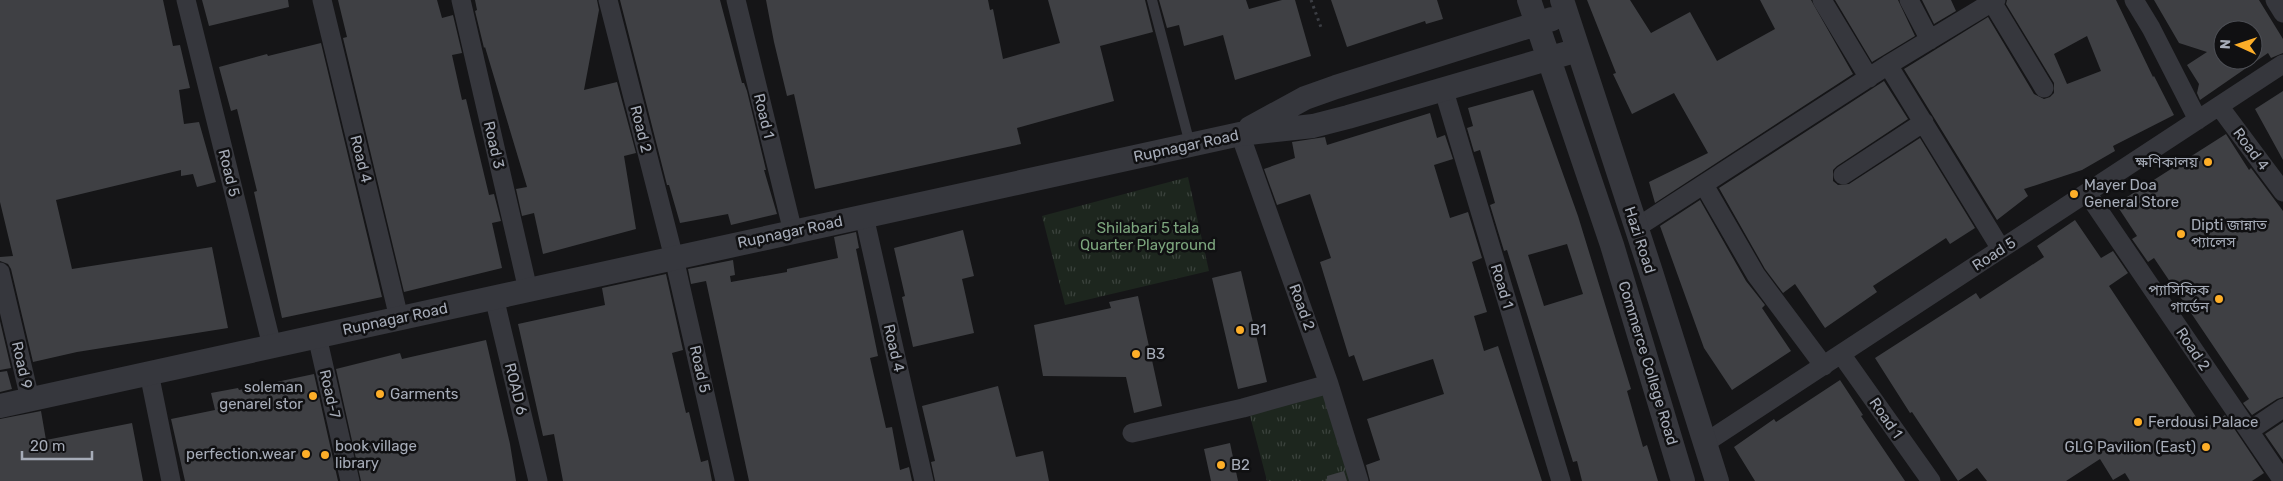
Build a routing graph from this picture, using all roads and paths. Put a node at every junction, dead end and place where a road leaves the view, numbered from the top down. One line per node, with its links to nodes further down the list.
1 (186, 0): 45 (street, Road 5)
2 (322, 0): 43 (street, Road 4)
3 (461, 0): 41 (street, Road 3)
4 (608, 0): 39 (street, Road 2)
5 (736, 0): 37 (street, Road 1)
6 (1152, 0): 30 (lane)
7 (1311, 0): 17 (path)
8 (1529, 0): 16 (street, Commerce College Road)
9 (1822, 0): 23 (street)
10 (1909, 0): 18 (street)
11 (2134, 0): 27 (street)
12 (2275, 0): 15 (street)
13 (1994, 1): 18 (street); 24 (street)
14 (1564, 7): 16 (street); 19 (street, Hazi Road)
15 (2283, 13)
16 (1538, 24): 20 (street, Commerce College Road); 29 (street)
17 (1322, 30)
18 (1930, 40): 22 (street)
19 (1578, 50): 20 (street, Rupnagar Road); 36 (street, Hazi Road)
20 (1550, 59): 25 (street, Rupnagar Road); 63 (street, Commerce College Road)
21 (2283, 64): 26 (street, Road 5)
22 (1888, 65): 23 (street); 28 (street)
23 (1869, 78): 32 (street)
24 (2044, 88)
25 (1444, 91): 29 (street, Rupnagar Road); 62 (street, Road 1)
26 (2219, 106): 27 (street, Road 5); 33 (street, Road 4)
27 (2198, 120): 34 (street, Road 5)
28 (1924, 122): 31 (street); 38 (street)
29 (1240, 134): 30 (street, Rupnagar Road); 49 (street, Road 2)
30 (1190, 144): 35 (street, Rupnagar Road)
31 (1843, 176)
32 (1704, 185): 36 (street); 47 (street)
33 (2283, 192)
34 (2087, 193): 38 (street, Road 5); 53 (street, Road 2)
35 (864, 216): 37 (street, Rupnagar Road); 60 (street, Road 4)
36 (1636, 228): 55 (street, Hazi Road)
37 (793, 232): 39 (street, Rupnagar Road)
38 (2001, 249): 46 (street, Road 5)
39 (674, 258): 41 (street, Rupnagar Road); 59 (street, Road 5)
40 (0, 272): 50 (street, Road 9)
41 (528, 290): 42 (street, Rupnagar Road)
42 (494, 297): 43 (street, Rupnagar Road); 58 (street, ROAD 6)
43 (399, 318): 44 (street, Rupnagar Road)
44 (317, 336): 45 (street, Rupnagar Road); 57 (street, Road-7)
45 (272, 346): 48 (street, Rupnagar Road)
46 (1842, 354): 47 (street, Road 5); 65 (street, Road 1)
47 (1824, 366): 55 (street, Road 5)
48 (150, 373): 50 (street, Rupnagar Road); 56 (street)
49 (1329, 384): 54 (street); 61 (street, Road 2)
50 (30, 399): 51 (street, Rupnagar Road)
51 (0, 406)
52 (2283, 408): 53 (street)
53 (2249, 431): 66 (street, Road 2)
54 (1132, 433)
55 (1705, 444): 64 (street, Hazi Road)
56 (171, 481)
57 (350, 481)
58 (538, 481)
59 (725, 481)
60 (924, 481)
61 (1359, 481)
62 (1561, 481)
63 (1683, 481)
64 (1716, 481)
65 (1931, 481)
66 (2283, 481)

